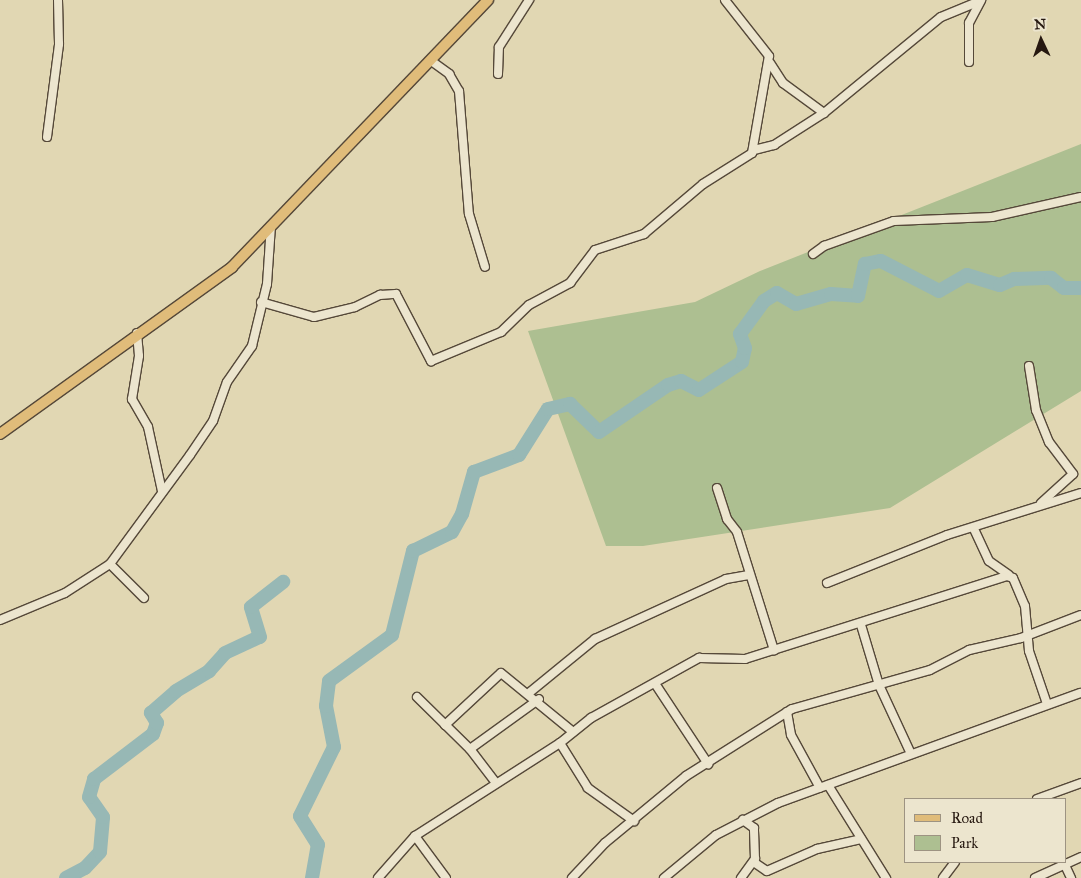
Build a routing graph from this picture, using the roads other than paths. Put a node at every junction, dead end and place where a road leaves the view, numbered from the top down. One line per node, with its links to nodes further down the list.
1 (58, 0): 11 (street)
2 (488, 0): 6 (main road)
3 (529, 0): 9 (street)
4 (725, 0): 7 (street)
5 (981, 0): 8 (street); 10 (street)
6 (430, 60): 14 (main road); 16 (street)
7 (770, 62): 10 (street); 12 (street)
8 (970, 62)
9 (498, 74)
10 (824, 113): 12 (street)
11 (47, 137)
12 (754, 150): 17 (street)
13 (1081, 197): 15 (street)
14 (271, 226): 17 (street); 18 (main road)
15 (812, 254)
16 (485, 267)
17 (261, 302): 22 (street)
18 (137, 333): 20 (main road); 22 (street)
19 (1029, 366): 24 (street)
20 (0, 434)
21 (717, 488): 27 (street)
22 (162, 491): 26 (street)
23 (1081, 493): 24 (street)
24 (1036, 508): 25 (street)
25 (974, 529): 28 (street); 29 (street)
26 (110, 564): 30 (street); 32 (street)
27 (749, 575): 35 (street); 38 (street)
28 (1009, 575): 33 (street); 34 (street)
29 (827, 583)
30 (144, 598)
31 (1081, 615): 34 (street)
32 (0, 620)
33 (861, 625): 35 (street); 37 (street)
34 (1030, 634): 37 (street); 42 (street)
35 (774, 650): 36 (street)
36 (656, 685): 45 (street); 49 (street)
37 (880, 685): 43 (street); 48 (street)
38 (530, 692): 41 (street); 44 (street)
39 (1081, 693): 42 (street)
40 (417, 697): 44 (street)
41 (538, 699): 45 (street); 47 (street)
42 (1047, 704): 48 (street)
43 (788, 712): 49 (street); 52 (street)
44 (445, 725): 47 (street)
45 (573, 732): 46 (street)
46 (560, 743): 50 (street); 55 (street)
47 (470, 749): 50 (street)
48 (911, 754): 52 (street)
49 (708, 764): 55 (street)
50 (496, 783): 56 (street)
51 (1081, 783): 53 (street)
52 (824, 786): 54 (street); 57 (street)
53 (1040, 798)
54 (743, 820): 60 (street); 66 (street)
55 (634, 821): 65 (street)
56 (415, 836): 63 (street); 64 (street)
57 (862, 839): 60 (street); 68 (street)
58 (1081, 857): 59 (street)
59 (1066, 862)
60 (755, 863): 67 (street)
61 (954, 863): 69 (street)
62 (1064, 863): 70 (street); 71 (street)
63 (378, 878)
64 (446, 878)
65 (573, 878)
66 (664, 878)
67 (742, 878)
68 (886, 878)
69 (943, 878)
70 (1035, 878)
71 (1071, 878)

